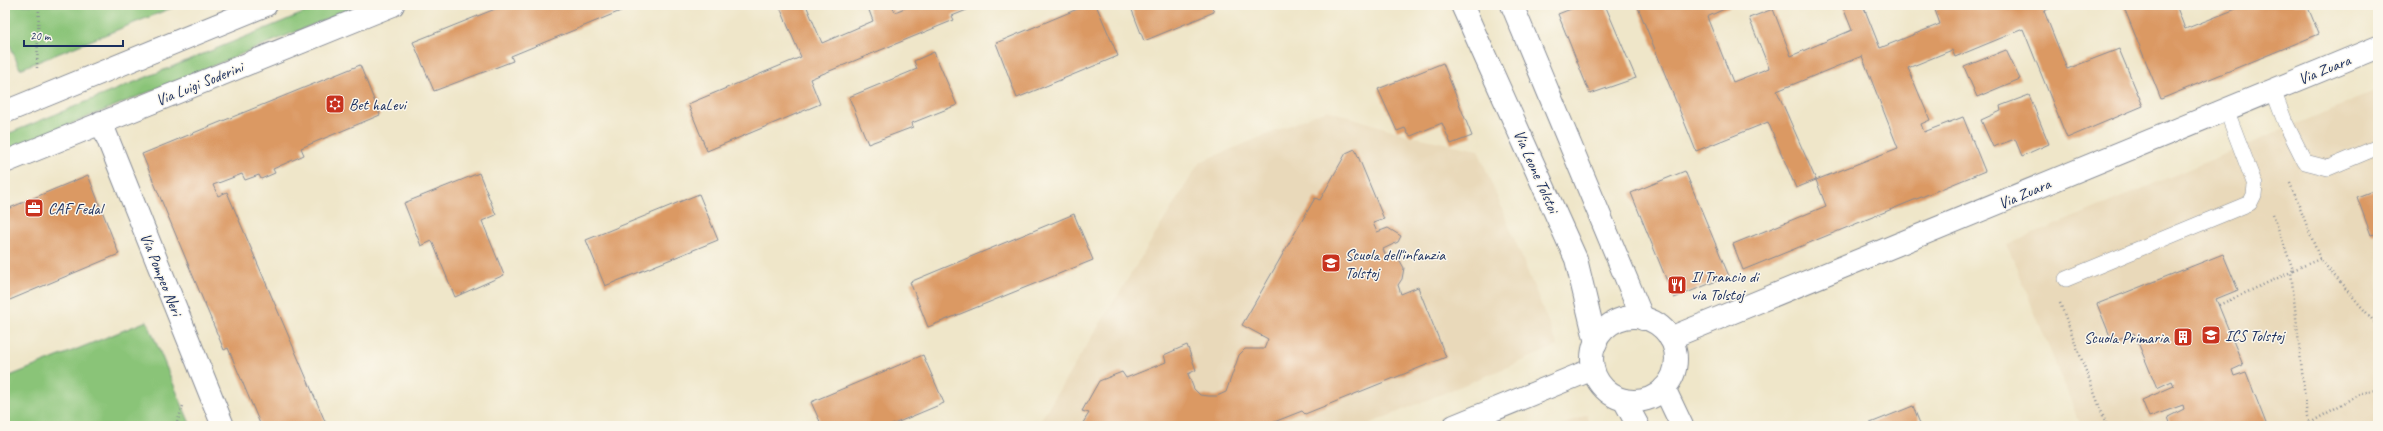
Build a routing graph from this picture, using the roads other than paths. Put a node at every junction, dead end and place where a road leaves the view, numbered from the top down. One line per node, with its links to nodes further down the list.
1 (266, 5): 8 (street)
2 (393, 5): 9 (street, Via Luigi Soderini)
3 (1462, 5): 15 (street, Via Leone Tolstoi)
4 (1512, 5): 13 (street)
5 (2378, 47): 6 (street, Via Zuara)
6 (2273, 90): 7 (street, Via Zuara); 10 (lane)
7 (2226, 109): 12 (lane); 14 (street, Via Zuara)
8 (5, 112)
9 (101, 122): 11 (street, Via Luigi Soderini); 19 (street, Via Pompeo Neri)
10 (2378, 147)
11 (5, 162)
12 (2066, 279)
13 (1643, 319): 14 (street, Via Leone Tolstoi); 15 (street, Via Leone Tolstoi)
14 (1670, 338): 17 (street, Via Leone Tolstoi)
15 (1596, 343): 16 (street, Via Leone Tolstoi)
16 (1593, 369): 18 (street, Via Leone Tolstoi); 20 (street)
17 (1664, 388): 18 (street, Via Leone Tolstoi); 22 (street)
18 (1624, 400): 21 (street)
19 (223, 426)
20 (1454, 426)
21 (1638, 426)
22 (1682, 426)

